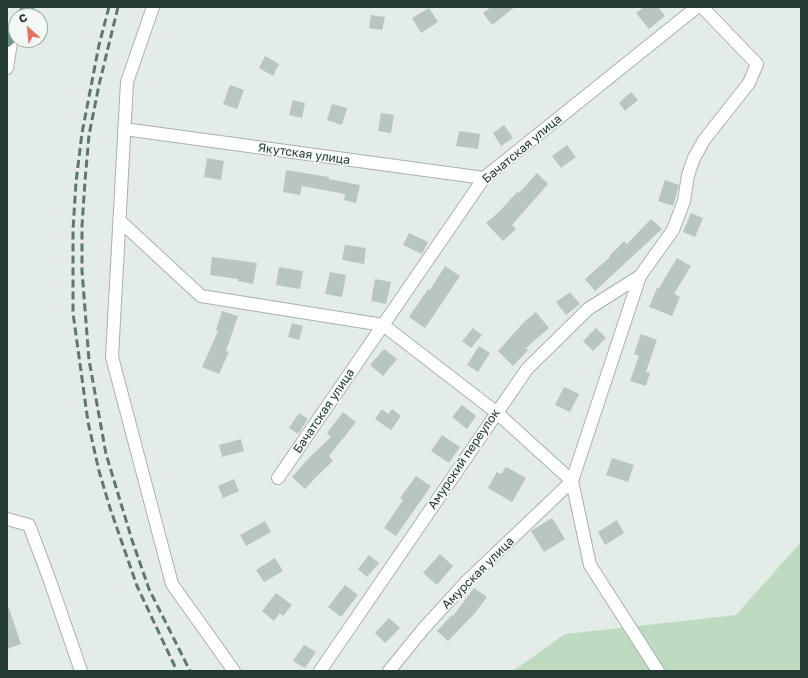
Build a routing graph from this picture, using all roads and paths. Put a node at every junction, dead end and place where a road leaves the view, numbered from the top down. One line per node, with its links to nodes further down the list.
1 (163, 7): 4 (street)
2 (697, 7): 8 (street, Бачатская улица)
3 (702, 7): 10 (street)
4 (152, 10): 7 (street)
5 (10, 48): 6 (street)
6 (7, 68)
7 (124, 129): 8 (street, Якутская улица); 9 (street)
8 (484, 178): 11 (street, Бачатская улица)
9 (119, 220): 11 (street); 17 (street)
10 (640, 276): 12 (street, Амурский переулок); 14 (street)
11 (383, 325): 12 (street); 13 (street, Бачатская улица)
12 (496, 412): 14 (street); 18 (street, Амурский переулок)
13 (278, 478)
14 (572, 481): 19 (street, Амурская улица); 20 (street)
15 (7, 519): 16 (street)
16 (81, 671)
17 (234, 671)
18 (320, 671)
19 (390, 671)
20 (658, 671)

